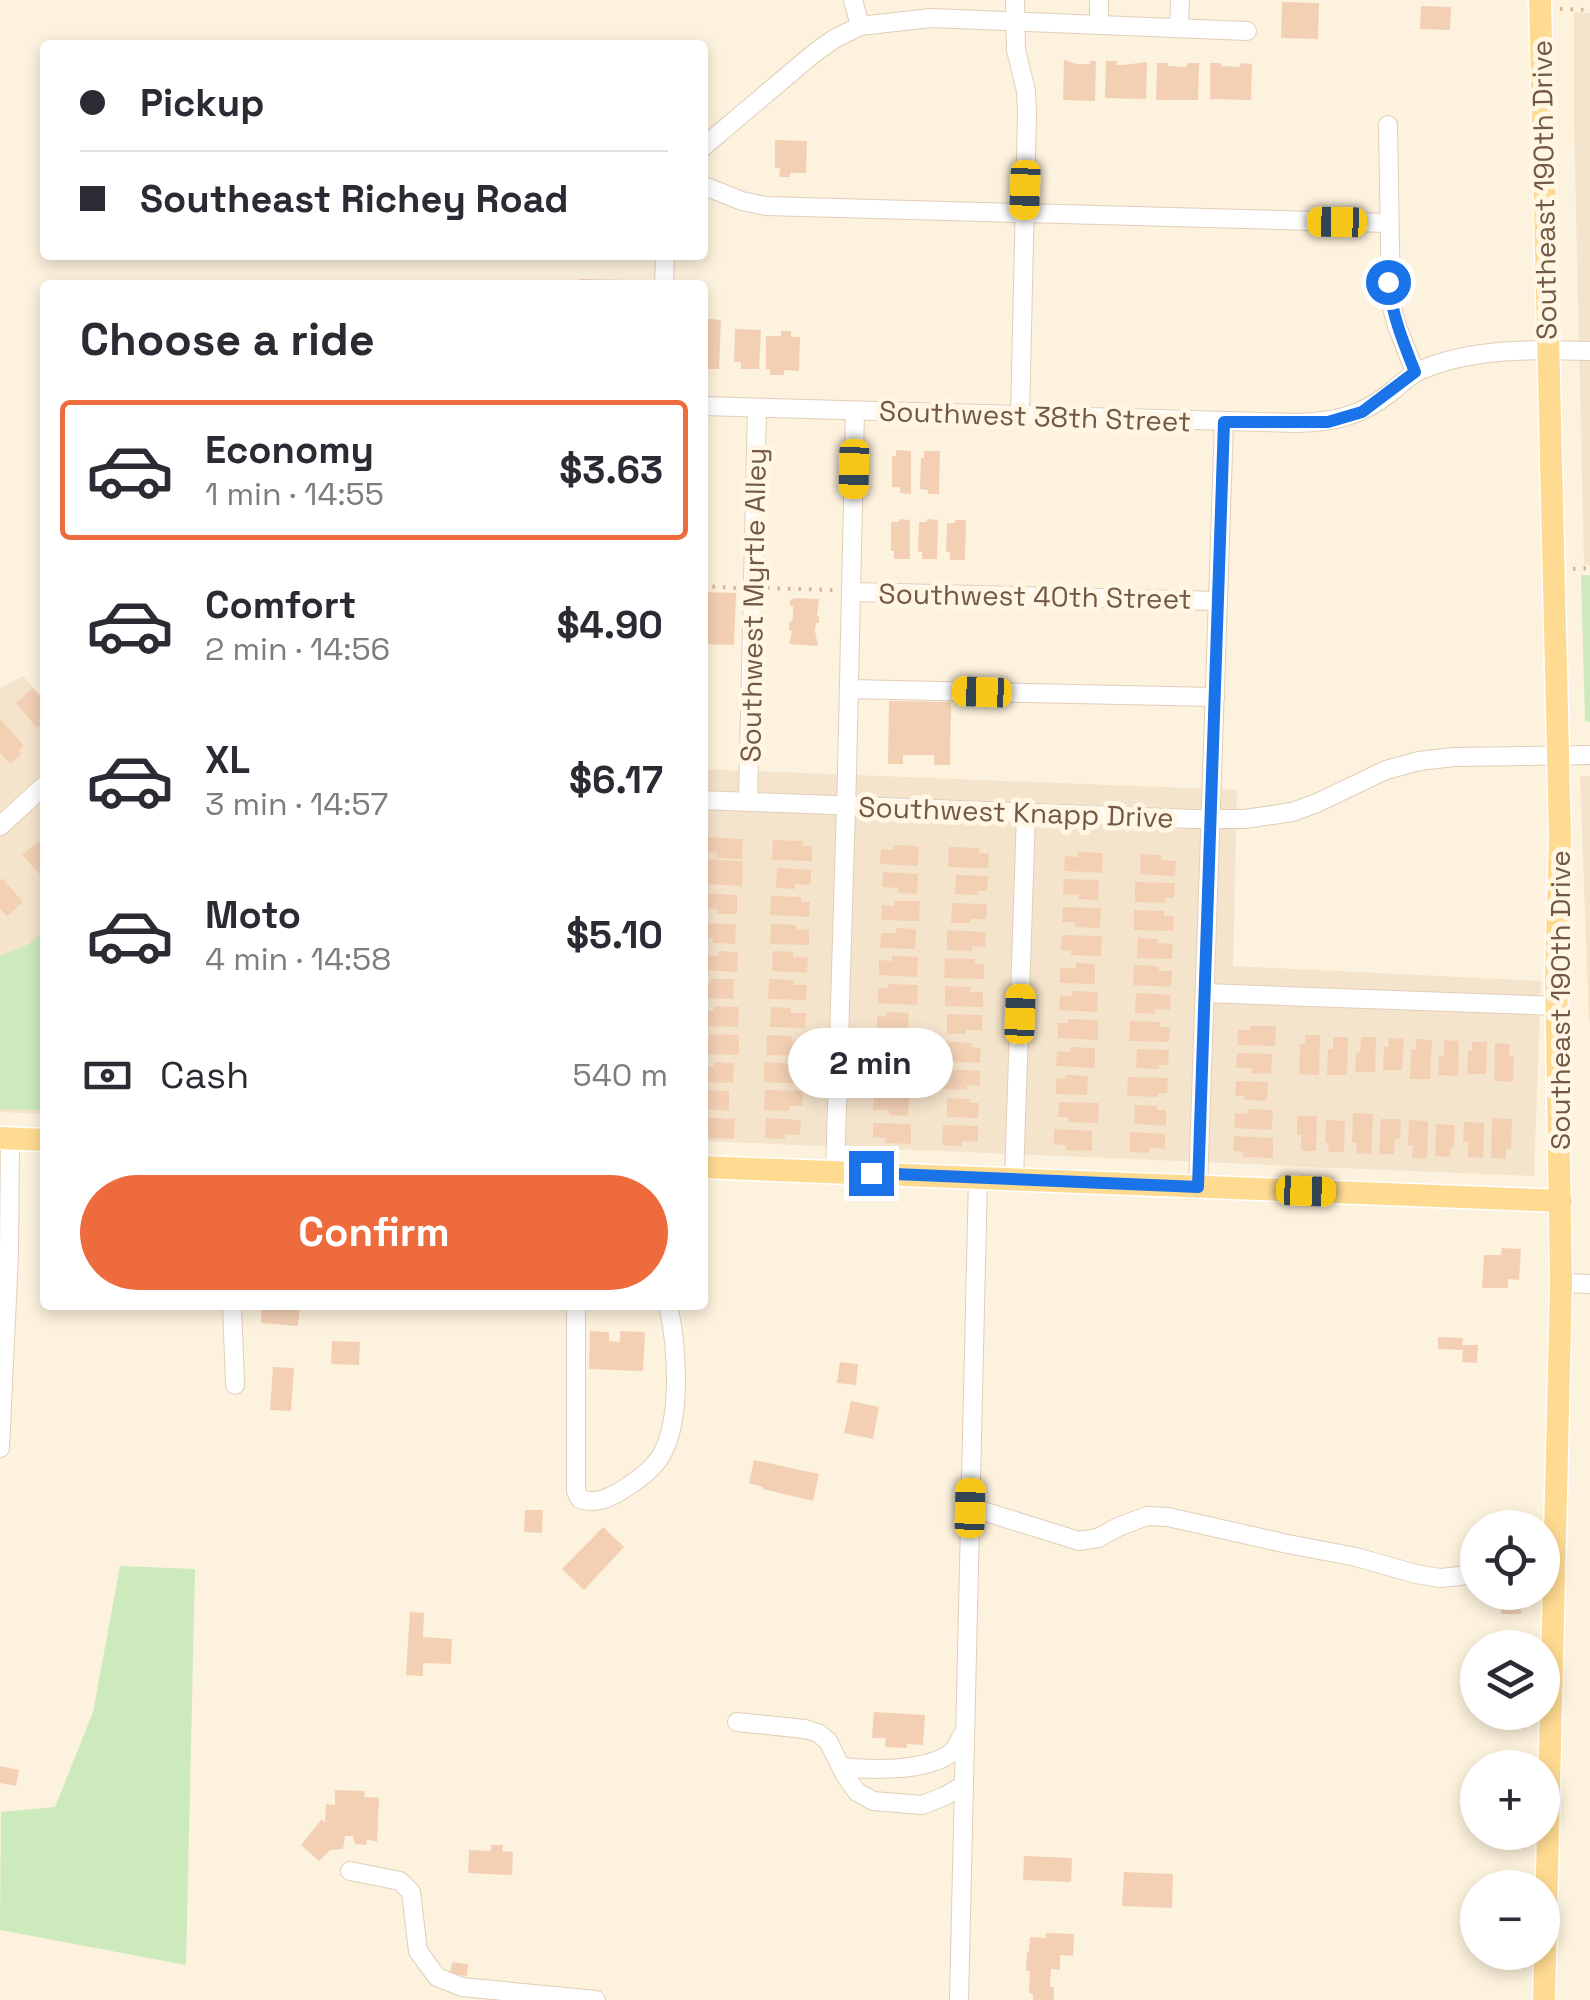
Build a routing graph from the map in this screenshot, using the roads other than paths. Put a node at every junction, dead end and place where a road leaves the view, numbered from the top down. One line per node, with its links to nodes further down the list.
1 (853, 0): 9 (street)
2 (1015, 0): 7 (street)
3 (1099, 0): 8 (street)
4 (1180, 0): 10 (street)
5 (1540, 4): 17 (main road, Southeast 190th Drive)
6 (931, 9): 7 (street); 9 (street)
7 (1015, 21): 8 (street); 15 (street)
8 (1098, 25): 10 (street)
9 (860, 26): 13 (street)
10 (1180, 28): 11 (street)
11 (1247, 31)
12 (1388, 126): 16 (street)
13 (708, 143)
14 (708, 187): 15 (street)
15 (1024, 214): 16 (street); 23 (street)
16 (1388, 223): 19 (street)
17 (1547, 351): 18 (street, Southwest 38th Street); 19 (street, Southwest 38th Street); 29 (main road, Southeast 190th Drive)
18 (1590, 351)
19 (1415, 372): 24 (street, Southwest 38th Street)
20 (708, 406): 21 (street, Southwest 38th Street)
21 (757, 408): 22 (street, Southwest 38th Street); 33 (street, Southwest Myrtle Alley)
22 (855, 411): 23 (street, Southwest 38th Street); 25 (street)
23 (1020, 416): 24 (street, Southwest 38th Street)
24 (1224, 422): 26 (street)
25 (843, 591): 26 (street, Southwest 40th Street); 27 (street)
26 (1218, 601): 28 (street)
27 (849, 688): 28 (street); 34 (street)
28 (1215, 697): 36 (street)
29 (1558, 755): 30 (street, Southwest Knapp Drive); 36 (street, Southwest Knapp Drive); 39 (main road, Southeast 190th Drive)
30 (1590, 755)
31 (40, 790): 37 (street)
32 (708, 800): 33 (street, Southwest Knapp Drive)
33 (748, 802): 34 (street, Southwest Knapp Drive)
34 (846, 806): 35 (street, Southwest Knapp Drive); 43 (street)
35 (1026, 813): 36 (street, Southwest Knapp Drive); 45 (street)
36 (1211, 820): 38 (street)
37 (0, 826)
38 (1205, 992): 39 (street); 46 (street)
39 (1557, 1006): 47 (main road, Southeast 190th Drive)
40 (5, 1138): 41 (main road); 53 (street)
41 (40, 1140)
42 (708, 1167): 43 (main road)
43 (835, 1172): 44 (main road)
44 (978, 1178): 45 (main road); 56 (street)
45 (1014, 1179): 46 (main road)
46 (1198, 1187): 47 (main road)
47 (1561, 1201): 48 (main road, Southeast 190th Drive)
48 (1560, 1283): 49 (street); 57 (main road, Southeast 190th Drive)
49 (1590, 1284)
50 (232, 1310): 54 (street)
51 (576, 1310): 52 (street)
52 (668, 1310)
53 (2, 1371): 55 (street)
54 (235, 1385)
55 (0, 1448)
56 (970, 1508): 58 (street); 61 (street)
57 (1550, 1510)
58 (1460, 1576)
59 (1548, 1610): 67 (main road, Southeast 190th Drive)
60 (737, 1722): 62 (street)
61 (965, 1730): 62 (street); 63 (street)
62 (842, 1768): 63 (street)
63 (964, 1785): 65 (street)
64 (350, 1872): 66 (street)
65 (957, 1998)
66 (596, 2000)
67 (1544, 2000)

